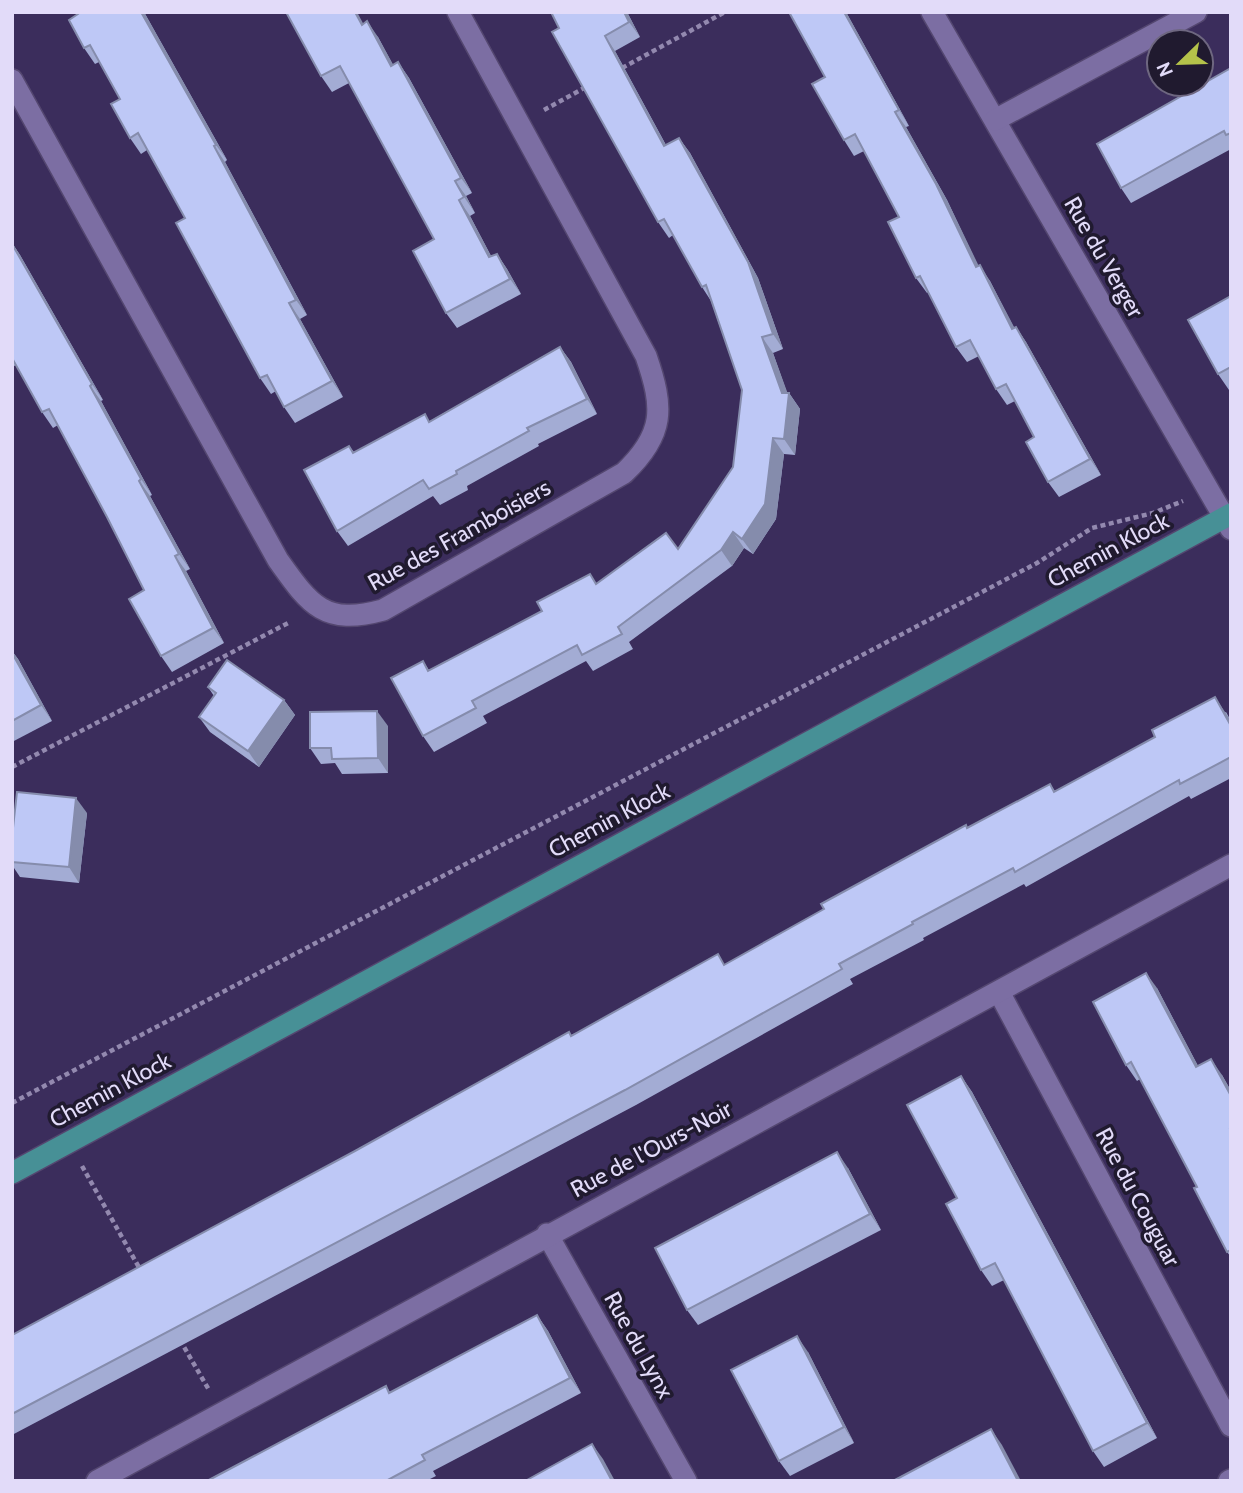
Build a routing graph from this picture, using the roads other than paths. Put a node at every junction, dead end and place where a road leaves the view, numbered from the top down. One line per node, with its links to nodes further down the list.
1 (458, 12): 4 (street, Rue des Framboisiers)
2 (932, 12): 5 (street, Rue du Verger)
3 (1196, 12): 5 (street)
4 (12, 80)
5 (995, 120): 6 (street, Rue du Verger)
6 (1229, 520): 9 (main road, Chemin Klock)
7 (1231, 865): 8 (street, Rue de l'Ours-Noir)
8 (999, 992): 10 (street, Rue de l'Ours-Noir); 11 (street, Rue du Couguar)
9 (12, 1173)
10 (547, 1234): 12 (street, Rue de l'Ours-Noir); 13 (street, Rue du Lynx)
11 (1231, 1426)
12 (97, 1481)
13 (686, 1481)

